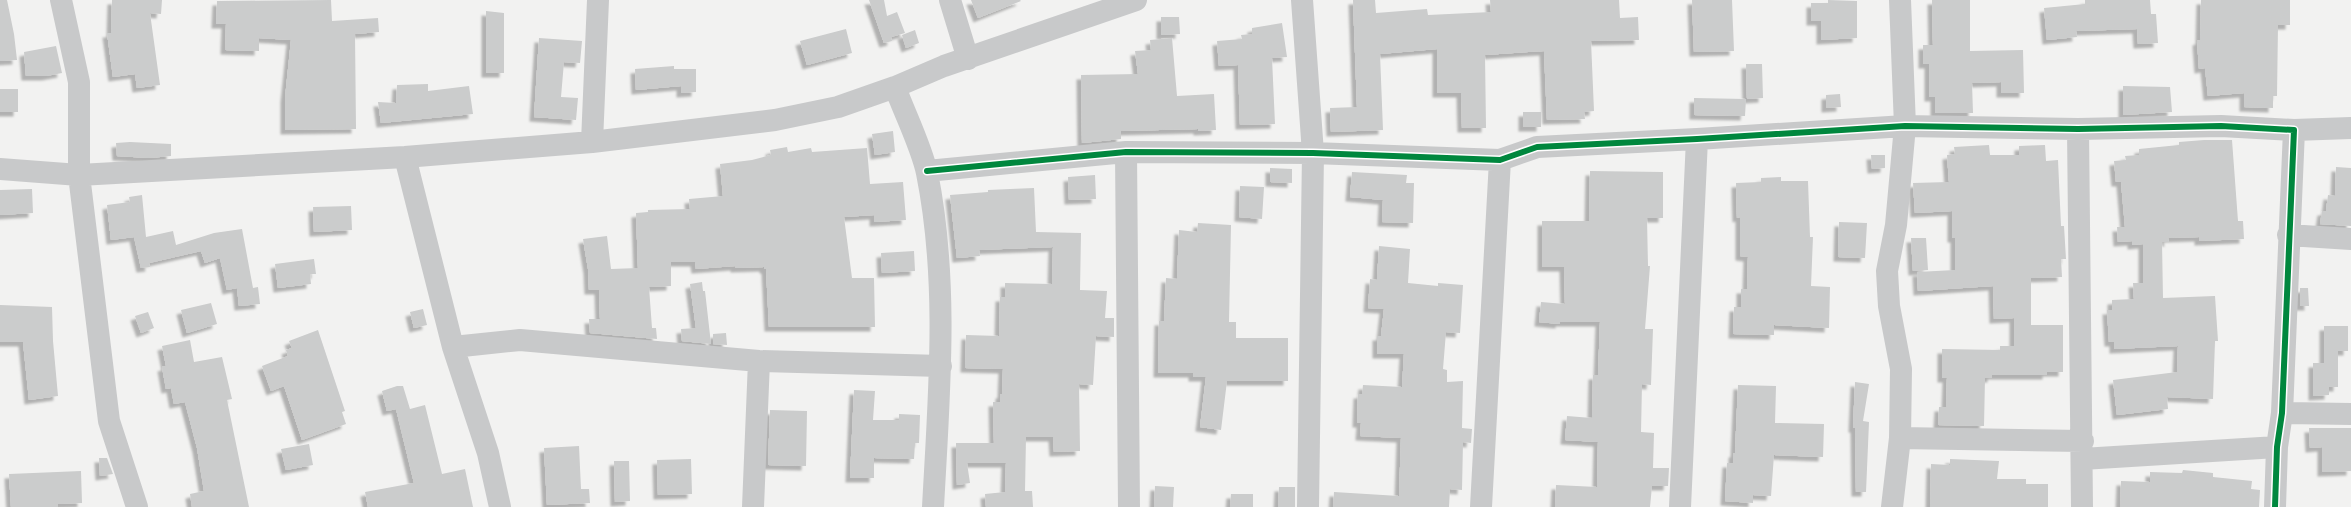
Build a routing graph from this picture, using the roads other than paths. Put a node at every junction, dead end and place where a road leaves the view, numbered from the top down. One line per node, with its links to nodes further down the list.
1 (61, 0): 21 (street)
2 (598, 0): 14 (street)
3 (950, 0): 7 (street)
4 (1136, 0): 7 (street)
5 (1302, 0): 16 (street)
6 (1900, 0): 9 (street)
7 (968, 59): 8 (street)
8 (895, 87): 14 (street); 20 (street)
9 (1905, 126): 11 (street); 13 (street); 29 (street)
10 (2351, 128): 12 (street)
11 (2078, 129): 12 (street); 31 (street)
12 (2294, 130): 22 (street)
13 (1697, 139): 18 (street); 39 (street)
14 (592, 142): 17 (street)
15 (1126, 152): 16 (street); 20 (street); 36 (street)
16 (1313, 153): 18 (street); 37 (street)
17 (405, 157): 21 (street); 24 (street)
18 (1500, 160): 38 (street)
19 (0, 169): 21 (street)
20 (927, 170): 26 (street)
21 (79, 175): 32 (street)
22 (2288, 235): 23 (street); 27 (street)
23 (2351, 238)
24 (453, 347): 25 (street); 33 (street)
25 (759, 362): 26 (street); 34 (street)
26 (941, 366): 35 (street)
27 (2282, 413): 28 (street); 30 (street)
28 (2351, 414)
29 (1900, 438): 31 (street); 40 (street)
30 (2277, 447): 31 (street); 42 (street)
31 (2082, 450): 41 (street)
32 (137, 507)
33 (500, 507)
34 (753, 507)
35 (933, 507)
36 (1129, 507)
37 (1308, 507)
38 (1481, 507)
39 (1680, 507)
40 (1892, 507)
41 (2082, 507)
42 (2275, 507)

